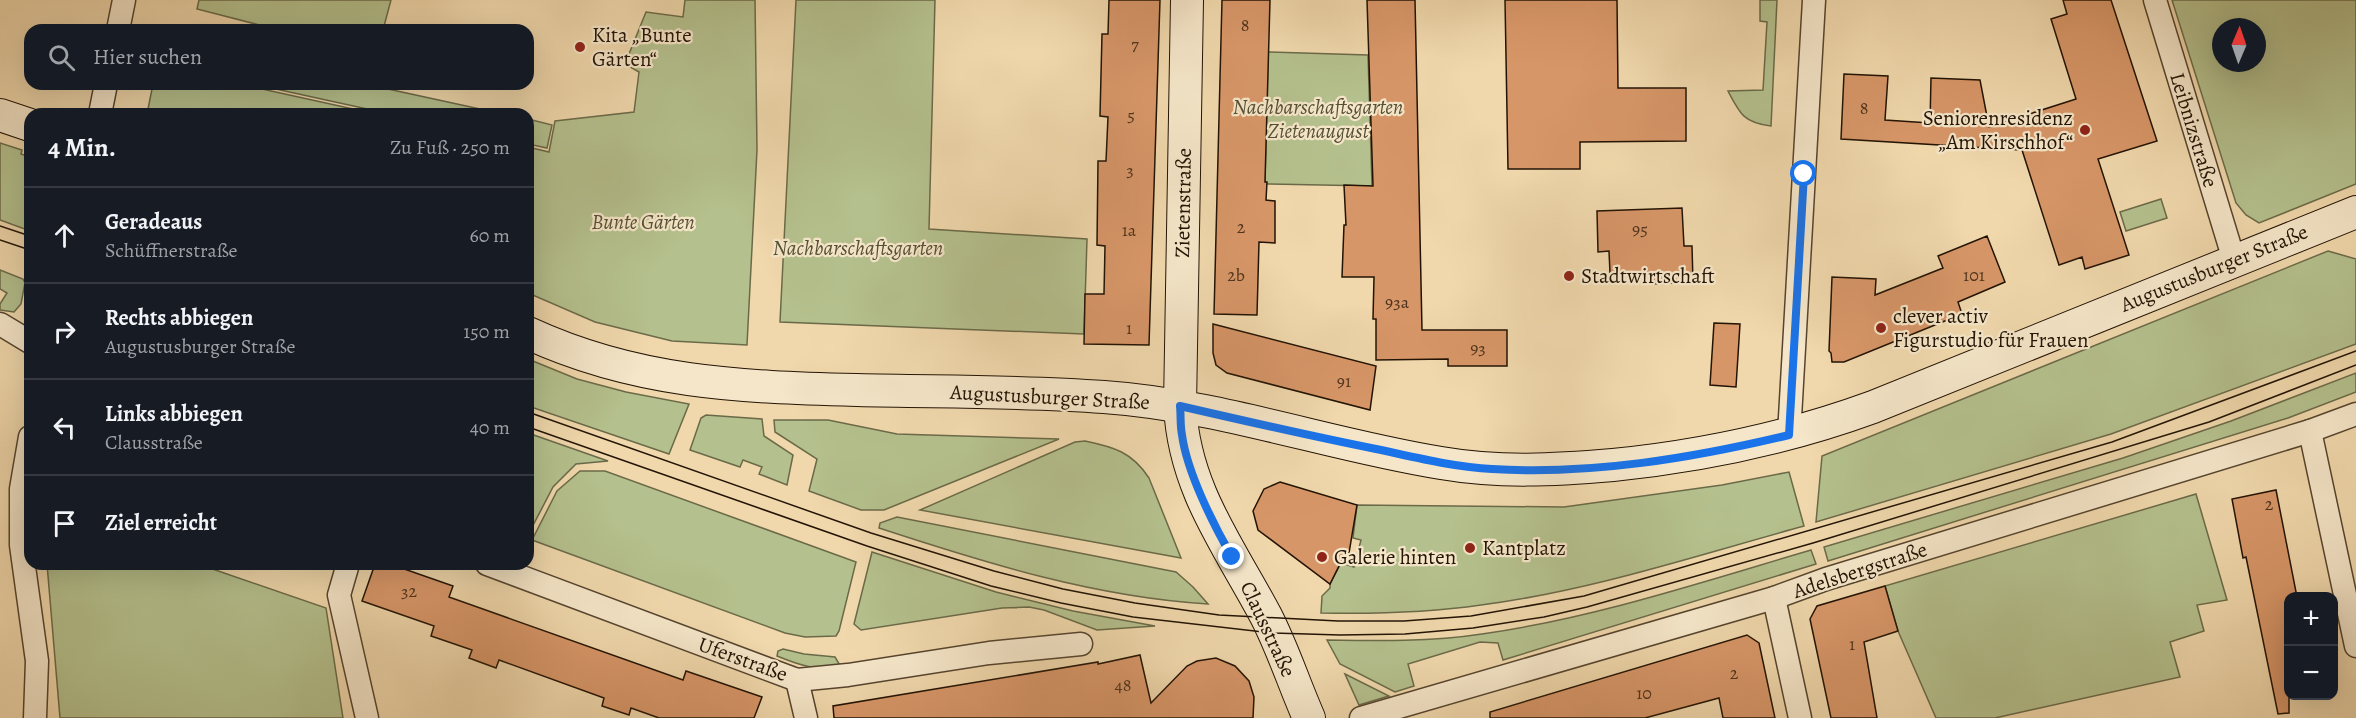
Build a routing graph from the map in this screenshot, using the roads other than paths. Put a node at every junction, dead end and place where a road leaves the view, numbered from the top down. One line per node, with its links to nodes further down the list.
1 (124, 0): 5 (street)
2 (1187, 0): 15 (main road, Zietenstraße)
3 (1814, 0): 18 (street)
4 (2155, 0): 11 (street, Leibnizstraße)
5 (119, 24)
6 (105, 90): 7 (street)
7 (101, 108)
8 (0, 115): 9 (main road)
9 (24, 122)
10 (2356, 212): 11 (main road, Augustusburger Straße)
11 (2234, 260): 18 (main road, Augustusburger Straße)
12 (0, 324): 14 (street)
13 (534, 336): 15 (main road, Augustusburger Straße)
14 (24, 338)
15 (1180, 406): 18 (main road, Augustusburger Straße); 31 (main road, Clausstraße)
16 (2356, 414): 17 (street, Adelsbergstraße)
17 (2310, 431): 24 (street, Adelsbergstraße); 26 (street)
18 (1789, 435)
19 (24, 472): 20 (street)
20 (24, 567)
21 (24, 570): 28 (street)
22 (346, 570): 29 (street)
23 (503, 570): 27 (street, Uferstraße)
24 (1774, 598): 32 (street, Adelsbergstraße); 33 (street)
25 (1082, 644): 27 (street, Uferstraße)
26 (2356, 646)
27 (797, 680): 30 (street)
28 (35, 718)
29 (367, 718)
30 (806, 718)
31 (1309, 718)
32 (1361, 718)
33 (1800, 718)

